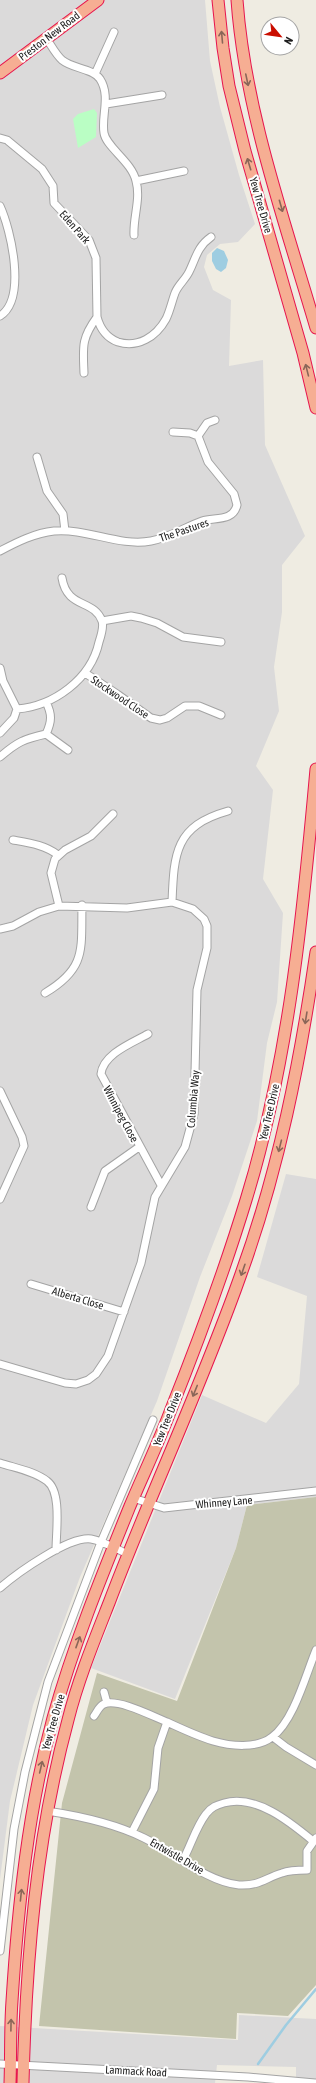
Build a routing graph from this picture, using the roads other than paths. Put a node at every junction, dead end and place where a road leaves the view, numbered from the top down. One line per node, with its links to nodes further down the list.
1 (98, 0): 5 (highway, Preston New Road)
2 (218, 0): 20 (highway, Yew Tree Drive, one-way to 2)
3 (237, 0): 18 (highway, Yew Tree Drive, one-way to 18)
4 (114, 32): 7 (street)
5 (46, 38): 6 (highway, Preston New Road); 7 (street)
6 (0, 73)
7 (95, 74): 9 (street)
8 (162, 95): 9 (street)
9 (106, 104): 12 (street)
10 (0, 138): 17 (street, Eden Park)
11 (184, 171): 12 (street)
12 (136, 181): 14 (street)
13 (0, 206): 16 (street)
14 (134, 235)
15 (211, 237): 17 (street, Eden Park)
16 (0, 316)
17 (97, 317): 19 (street)
18 (316, 328)
19 (84, 373)
20 (316, 408)
21 (215, 420): 23 (street)
22 (173, 432): 23 (street)
23 (198, 436): 25 (street, The Pastures)
24 (37, 457): 25 (street)
25 (65, 531): 26 (street, The Pastures)
26 (0, 551)
27 (62, 578): 28 (street)
28 (102, 621): 29 (street); 31 (street)
29 (221, 642)
30 (0, 668): 33 (street)
31 (85, 673): 32 (street); 34 (street, Stockwood Close)
32 (46, 702): 33 (street); 36 (street)
33 (17, 709): 35 (street)
34 (221, 715)
35 (0, 733)
36 (46, 734): 37 (street); 38 (street)
37 (68, 750)
38 (0, 757)
39 (316, 770): 50 (highway, Yew Tree Drive)
40 (228, 811): 44 (street)
41 (113, 814): 43 (street)
42 (13, 840): 43 (street)
43 (58, 855): 46 (street)
44 (172, 902): 45 (street, Columbia Way); 55 (street, Columbia Way)
45 (82, 905): 46 (street, Columbia Way); 49 (street)
46 (59, 906): 47 (street, Columbia Way)
47 (0, 929)
48 (316, 952): 51 (highway, Yew Tree Drive)
49 (45, 993)
50 (291, 995): 51 (highway); 56 (highway, Yew Tree Drive)
51 (309, 999): 57 (highway, Yew Tree Drive, one-way to 57)
52 (148, 1034): 54 (street, Winnipeg Close)
53 (0, 1091): 58 (street)
54 (139, 1147): 55 (street, Winnipeg Close); 59 (street, Winnipeg Close)
55 (161, 1185): 61 (street, Columbia Way)
56 (248, 1191): 57 (highway); 66 (highway, Yew Tree Drive)
57 (267, 1196): 67 (highway, Yew Tree Drive, one-way to 67)
58 (0, 1199)
59 (91, 1207)
60 (31, 1284): 61 (street, Alberta Close)
61 (124, 1312): 62 (street, Columbia Way)
62 (0, 1364)
63 (152, 1420): 68 (street)
64 (0, 1463): 70 (street)
65 (316, 1491): 67 (street, Whinney Lane)
66 (133, 1498): 67 (street, Whinney Lane); 69 (highway, Yew Tree Drive)
67 (148, 1504): 71 (highway, Yew Tree Drive)
68 (101, 1542): 69 (street); 70 (street); 85 (street)
69 (113, 1548): 71 (street); 80 (highway, Yew Tree Drive, one-way to 69)
70 (56, 1550): 72 (street)
71 (128, 1554): 81 (highway, Yew Tree Drive)
72 (0, 1588)
73 (316, 1650): 78 (street)
74 (104, 1692): 75 (street)
75 (107, 1703): 76 (street); 77 (street)
76 (94, 1716)
77 (168, 1722): 78 (street); 82 (street)
78 (273, 1737): 79 (street)
79 (316, 1765)
80 (34, 1809): 81 (highway); 86 (highway, Yew Tree Drive, one-way to 80)
81 (47, 1811): 82 (street, Entwistle Drive); 87 (highway, Yew Tree Drive)
82 (132, 1832): 84 (street, Entwistle Drive)
83 (315, 1840): 84 (street, Entwistle Drive); 84 (street)
84 (183, 1860)
85 (0, 1951)
86 (5, 2064): 87 (street, Lammack Road); 88 (highway, Yew Tree Drive)
87 (24, 2065): 89 (highway, Yew Tree Drive); 90 (street, Lammack Road)
88 (10, 2083)
89 (23, 2083)
90 (315, 2083)

